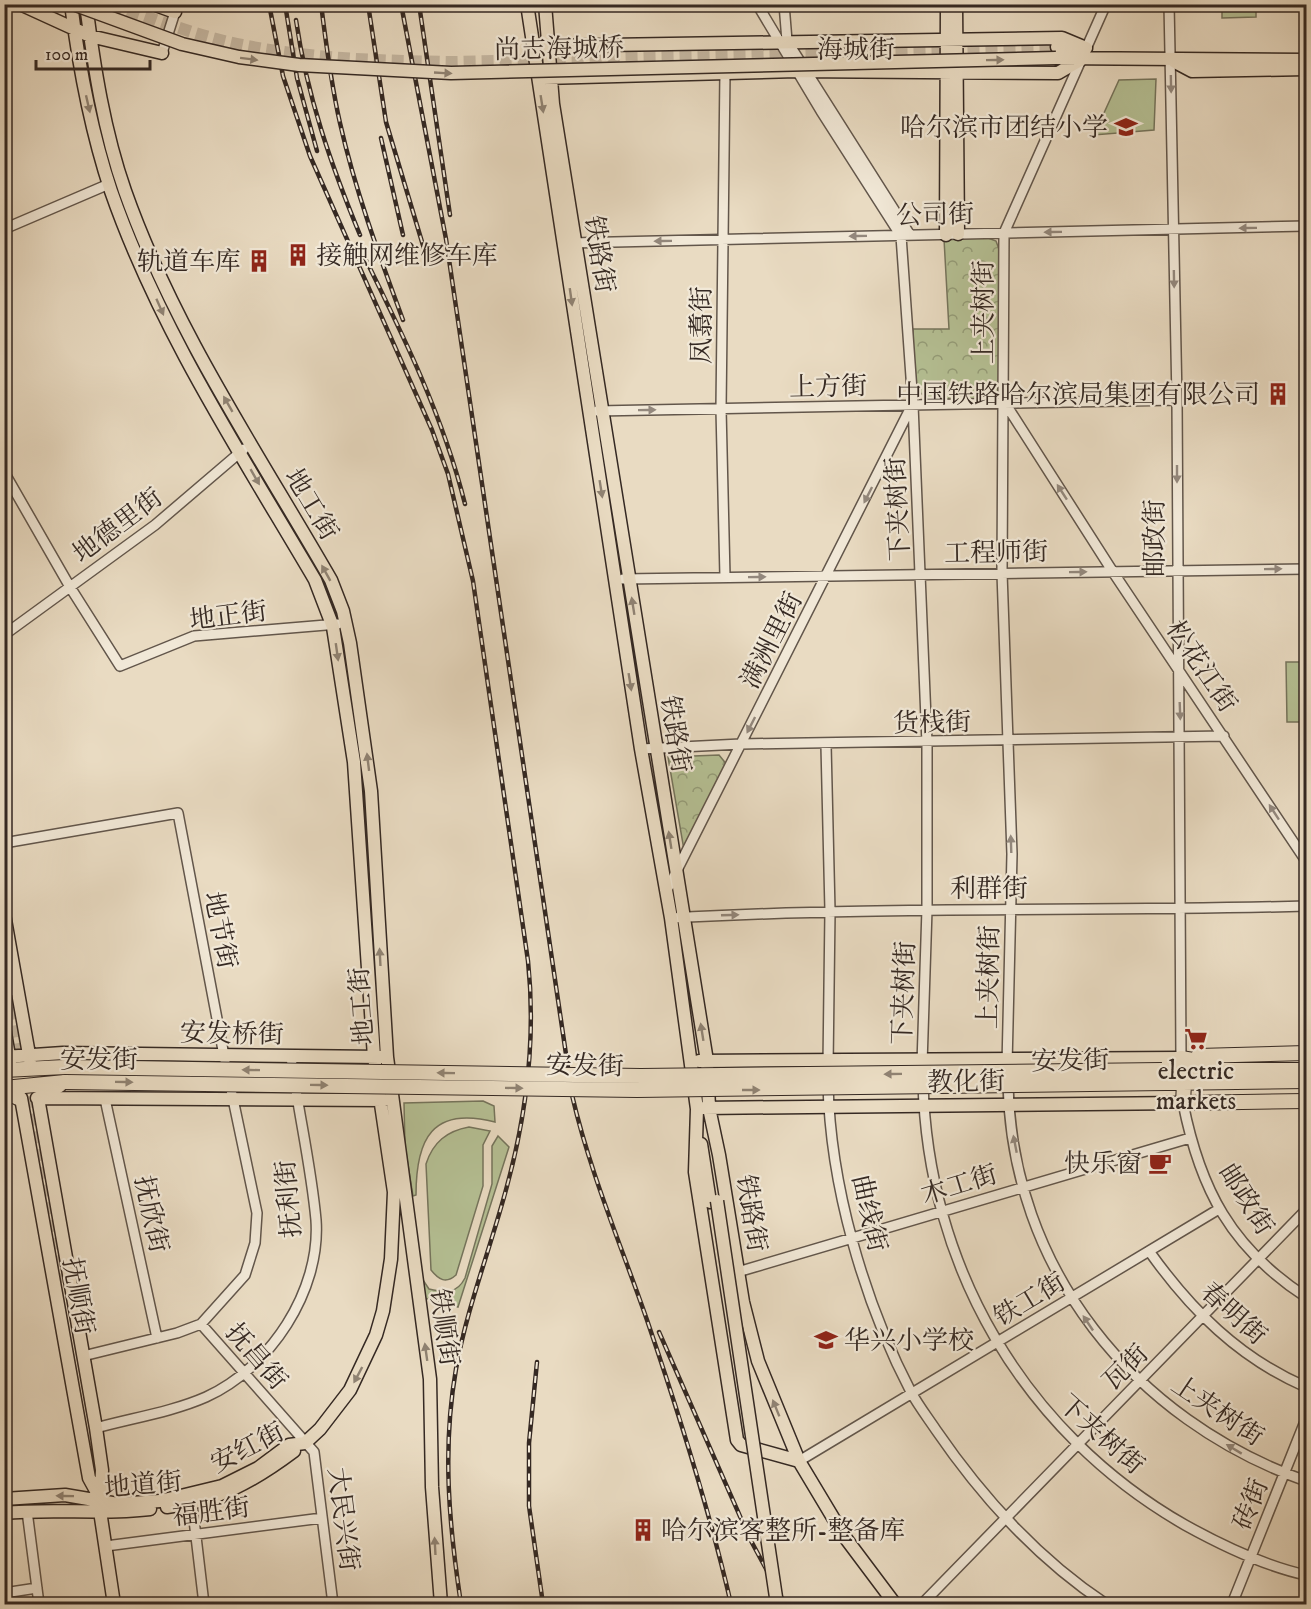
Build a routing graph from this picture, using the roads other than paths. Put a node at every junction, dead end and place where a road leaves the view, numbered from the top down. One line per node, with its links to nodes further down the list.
1 (20, 4): 14 (main road)
2 (72, 4): 14 (main road, 地工街); 21 (main road, 尚志海城桥, one-way to 21, bridge)
3 (86, 4): 15 (main road, 地工街)
4 (153, 4): 13 (main road)
5 (527, 4): 19 (main road, 铁路街)
6 (545, 4): 18 (main road, 铁路街)
7 (757, 4): 17 (street)
8 (784, 4): 17 (street)
9 (947, 4): 16 (main road)
10 (956, 4): 16 (main road)
11 (1106, 4): 21 (street)
12 (1169, 4): 23 (street, 邮政街)
13 (174, 8): 20 (street)
14 (74, 28): 15 (main road); 31 (main road, 地工街, one-way to 31)
15 (90, 36): 20 (main road); 46 (main road, 地工街, one-way to 15)
16 (952, 38): 17 (main road, 海城街); 21 (main road, 海城街); 28 (main road)
17 (783, 41): 18 (main road, 海城街); 26 (street)
18 (550, 45): 19 (main road, 海城街); 29 (main road, 铁路街)
19 (532, 46): 30 (main road, 铁路街)
20 (162, 53)
21 (1084, 54): 23 (main road, 海城街); 28 (main road, 海城街); 35 (street)
22 (1306, 54): 23 (main road, 海城街)
23 (1171, 60): 24 (main road, 海城街); 25 (main road, 海城街); 33 (street, 邮政街, one-way to 33)
24 (1306, 60)
25 (1306, 69)
26 (800, 71): 27 (main road, 海城街); 28 (main road, 海城街); 37 (street)
27 (725, 72): 29 (main road, 海城街); 38 (street, 凤翥街)
28 (951, 72): 36 (main road)
29 (552, 77): 30 (main road, 海城街); 39 (main road, 铁路街)
30 (538, 78): 39 (main road, 铁路街, one-way to 39)
31 (109, 184): 34 (street); 47 (main road, 地工街, one-way to 47)
32 (1306, 226): 33 (street, 公司街, one-way to 33)
33 (1173, 229): 35 (street, 公司街, one-way to 35); 40 (street, 邮政街, one-way to 40)
34 (4, 230)
35 (1004, 233): 36 (street, 公司街); 41 (street, 上夹树街)
36 (952, 234): 37 (street, 公司街)
37 (905, 235): 38 (street, 公司街, one-way to 38); 42 (street, 下夹树街)
38 (722, 240): 39 (street, 公司街, one-way to 39); 43 (street, 凤翥街)
39 (569, 243): 44 (main road, 铁路街, one-way to 44); 45 (main road, 铁路街)
40 (1177, 400): 41 (street, 上方街); 50 (street, 邮政街, one-way to 50)
41 (1005, 403): 42 (street, 上方街); 51 (street, 松花江街, one-way to 41); 52 (street, 上夹树街)
42 (912, 405): 43 (street, 上方街); 53 (street, 下夹树街); 54 (street, 满洲里街, one-way to 54)
43 (721, 409): 45 (street, 上方街, one-way to 43); 55 (street, 凤翥街)
44 (588, 411): 45 (street, 上方街); 56 (main road, 铁路街, one-way to 56)
45 (602, 411): 57 (main road, 铁路街)
46 (250, 443): 47 (street, 地德里街); 59 (main road, 地工街, one-way to 46)
47 (240, 452): 58 (street, 地德里街); 60 (main road, 地工街, one-way to 60)
48 (4, 472): 58 (street)
49 (1306, 569): 50 (street, 工程师街, one-way to 49)
50 (1178, 571): 51 (street, 工程师街); 62 (street, 邮政街)
51 (1113, 572): 52 (street, 工程师街, one-way to 51); 62 (street, 松花江街)
52 (1002, 573): 53 (street, 工程师街); 65 (street, 上夹树街)
53 (921, 574): 54 (street, 工程师街); 66 (street, 下夹树街)
54 (827, 575): 55 (street, 工程师街, one-way to 54); 67 (street, 满洲里街, one-way to 67)
55 (725, 578): 57 (street, 工程师街)
56 (615, 579): 57 (street, 工程师街); 69 (main road, 铁路街, one-way to 69)
57 (628, 579): 70 (main road, 铁路街, one-way to 57)
58 (70, 587): 60 (street, 地正街); 61 (street, 地德里街)
59 (346, 623): 60 (street, 地正街); 89 (main road, 地工街, one-way to 59)
60 (333, 625): 88 (main road, 地工街, one-way to 88)
61 (4, 635)
62 (1178, 666): 63 (street, 松花江街); 64 (street, 邮政街, one-way to 64)
63 (1224, 736): 64 (street, 货栈街); 72 (street, 松花江街, one-way to 63)
64 (1180, 737): 65 (street, 货栈街); 78 (street, 邮政街)
65 (1008, 741): 66 (street, 货栈街); 76 (street, 上夹树街, one-way to 65)
66 (927, 743): 68 (street, 货栈街); 77 (street, 下夹树街)
67 (741, 744): 68 (street, 货栈街); 70 (street, 货栈街); 73 (street, 满洲里街)
68 (826, 745): 79 (street, 曲线街)
69 (641, 749): 70 (street, 货栈街); 74 (main road, 铁路街)
70 (655, 749): 73 (main road, 铁路街, one-way to 70)
71 (4, 843): 86 (street, 地节街)
72 (1306, 861)
73 (676, 873): 74 (street, 满洲里街); 81 (main road, 铁路街)
74 (666, 892): 81 (main road, 铁路街)
75 (1306, 906): 78 (street, 利群街)
76 (1011, 908): 77 (street, 利群街); 78 (street, 利群街); 90 (street, 上夹树街)
77 (927, 909): 79 (street, 利群街); 94 (street, 下夹树街)
78 (1181, 909): 101 (street, 邮政街)
79 (830, 911): 81 (street, 利群街, one-way to 79); 95 (street, 曲线街)
80 (4, 914): 91 (main road)
81 (677, 917): 92 (main road, 铁路街); 93 (main road, 铁路街, one-way to 81)
82 (4, 969): 83 (main road)
83 (8, 990)
84 (4, 1027): 97 (main road)
85 (1306, 1053): 101 (highway, 教化街)
86 (224, 1055): 87 (main road, 安发桥街); 91 (main road, 安发桥街); 108 (street, 地节街)
87 (291, 1057): 88 (main road, 安发桥街); 106 (street, 抚利街)
88 (374, 1057): 89 (main road, 安发桥街); 109 (main road, 铁顺街)
89 (387, 1057): 109 (main road, 铁顺街)
90 (1007, 1060): 94 (main road, 教化街); 101 (main road, 教化街); 111 (street, 上夹树街)
91 (30, 1061): 97 (highway, 安发街); 99 (highway, 安发街)
92 (692, 1061): 93 (main road, 教化街); 114 (main road, 铁路街)
93 (707, 1061): 95 (main road, 教化街); 114 (main road, 铁路街)
94 (922, 1061): 95 (main road, 教化街, one-way to 95); 113 (street, 下夹树街)
95 (828, 1062): 112 (street, 曲线街)
96 (1306, 1062): 101 (highway, 教化街)
97 (7, 1063)
98 (1306, 1070): 101 (highway, 教化街)
99 (65, 1074): 100 (highway, 安发街, bridge); 103 (highway, 安发街); 105 (highway)
100 (1164, 1076): 101 (highway, 教化街)
101 (1182, 1081): 102 (highway, 教化街); 104 (highway, 教化街); 110 (highway, 教化街); 111 (main road, 教化街); 115 (street, 邮政街)
102 (1306, 1081)
103 (4, 1089): 105 (highway)
104 (1306, 1090)
105 (25, 1098): 107 (main road); 133 (main road, 抚顺街); 147 (main road, 抚顺街)
106 (296, 1098): 108 (main road); 109 (main road); 134 (street, 抚利街)
107 (105, 1099): 108 (main road); 131 (street, 抚欣街)
108 (232, 1099): 130 (street, 地节街)
109 (386, 1100): 123 (main road, 铁顺街); 162 (main road, 铁顺街, one-way to 109)
110 (1306, 1101)
111 (1008, 1105): 113 (main road, 教化街); 116 (street, 上夹树街, one-way to 111)
112 (828, 1106): 113 (main road, 教化街); 114 (main road, 教化街); 121 (street, 曲线街)
113 (923, 1106): 120 (street, 下夹树街)
114 (703, 1108): 117 (main road); 142 (main road, 铁路街, one-way to 114); 142 (main road, 铁路街)
115 (1190, 1138): 116 (street, 木工街); 118 (street, 邮政街)
116 (1024, 1187): 120 (street, 木工街); 128 (street, 上夹树街)
117 (714, 1201): 163 (main road, 铁路街); 164 (main road, bridge)
118 (1219, 1209): 122 (street, 铁工街); 124 (street, 邮政街)
119 (1306, 1210): 124 (street, 瓦街)
120 (941, 1212): 121 (street, 木工街); 132 (street, 下夹树街)
121 (852, 1238): 125 (street, 木工街); 137 (street, 曲线街)
122 (1149, 1251): 128 (street, 铁工街); 129 (street, 春明街)
123 (391, 1259): 140 (main road, 安红街, one-way to 140)
124 (1258, 1259): 127 (street, 邮政街); 129 (street, 瓦街)
125 (741, 1271)
126 (62, 1283): 147 (main road, 抚顺街)
127 (1306, 1297)
128 (1071, 1298): 132 (street, 铁工街); 135 (street, 上夹树街, one-way to 128)
129 (1204, 1318): 135 (street, 瓦街); 136 (street, 春明街)
130 (201, 1324): 131 (street); 134 (street, 抚昌街)
131 (157, 1338): 133 (street)
132 (997, 1342): 137 (street, 铁工街); 141 (street, 下夹树街)
133 (83, 1356): 139 (main road, 抚顺街)
134 (244, 1373): 139 (street, 抚利街); 140 (street, 抚昌街)
135 (1141, 1382): 141 (street, 瓦街); 143 (street, 上夹树街, one-way to 135)
136 (1306, 1387)
137 (912, 1394): 142 (street, 铁工街); 151 (street, 曲线街)
138 (1306, 1419): 143 (street, 砖街)
139 (96, 1428): 147 (main road, 抚顺街)
140 (305, 1443): 146 (main road, 地道街); 147 (main road, 安红街); 150 (street, 大民兴街)
141 (1078, 1445): 151 (street, 瓦街); 154 (street, 下夹树街)
142 (799, 1461): 165 (main road, 铁路街)
143 (1285, 1473): 144 (street, 上夹树街); 154 (street, 砖街)
144 (1306, 1481)
145 (4, 1499): 147 (main road, 安红街, one-way to 145)
146 (192, 1503): 147 (main road, 地道街); 152 (street)
147 (100, 1505): 148 (main road, 地道街); 153 (main road)
148 (27, 1511): 149 (main road, 地道街); 156 (street)
149 (4, 1514)
150 (322, 1518): 152 (street, 福胜街); 161 (street, 大民兴街)
151 (1006, 1519): 166 (street, 瓦街); 167 (street, 曲线街)
152 (194, 1534): 153 (street, 福胜街); 160 (street)
153 (106, 1546): 159 (main road)
154 (1251, 1557): 155 (street, 下夹树街); 168 (street, 砖街)
155 (1306, 1575)
156 (37, 1588): 157 (street); 158 (street)
157 (4, 1593)
158 (39, 1605)
159 (114, 1605)
160 (204, 1605)
161 (333, 1605)
162 (441, 1605)
163 (770, 1605)
164 (777, 1605)
165 (895, 1605)
166 (922, 1605)
167 (1106, 1605)
168 (1232, 1605)

